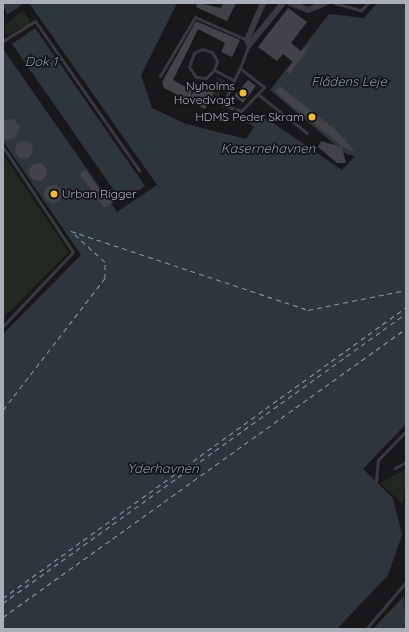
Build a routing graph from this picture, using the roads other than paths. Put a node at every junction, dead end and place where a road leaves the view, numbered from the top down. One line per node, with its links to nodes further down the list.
1 (263, 3): 8 (street)
2 (283, 3): 8 (street)
3 (290, 3): 4 (street)
4 (325, 3)
5 (334, 3): 6 (lane)
6 (368, 3)
7 (3, 41): 16 (lane)
8 (248, 42): 9 (lane); 11 (lane)
9 (240, 68): 12 (lane); 13 (lane)
10 (214, 70): 10 (lane); 12 (lane)
11 (160, 76)
12 (234, 80): 13 (lane)
13 (259, 95): 14 (lane)
14 (307, 133)
15 (3, 147): 17 (lane)
16 (139, 170)
17 (3, 326)
18 (406, 431): 21 (lane)
19 (406, 462): 20 (lane)
20 (395, 468)
21 (376, 481)
22 (405, 584): 23 (lane)
23 (366, 629)

